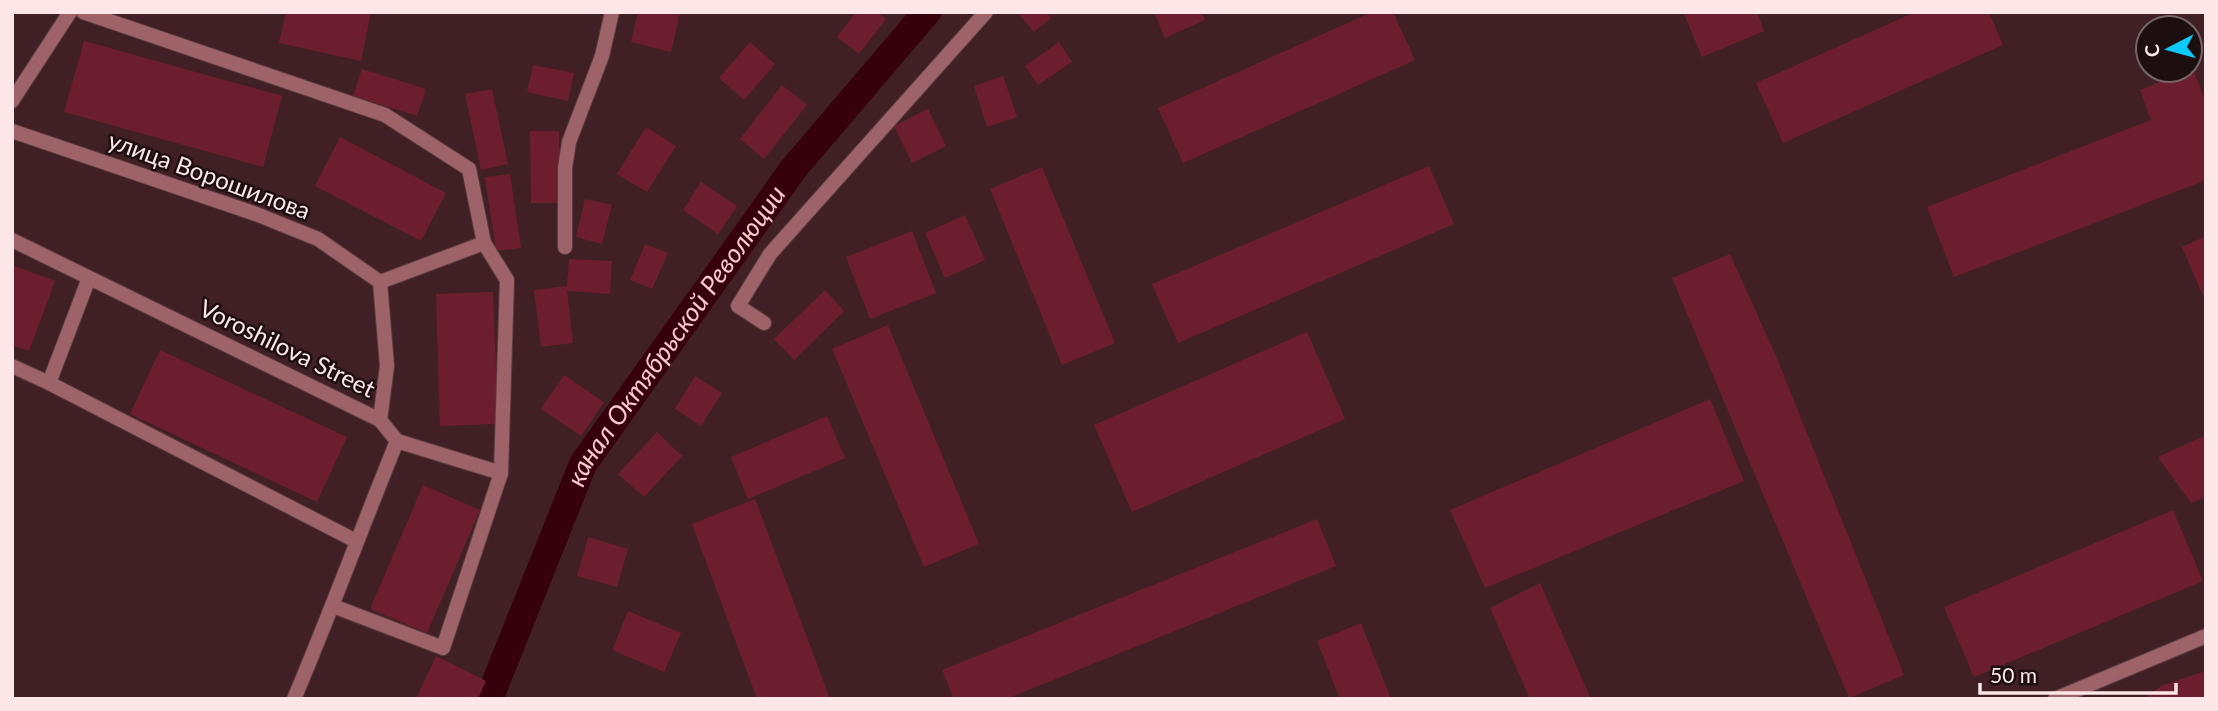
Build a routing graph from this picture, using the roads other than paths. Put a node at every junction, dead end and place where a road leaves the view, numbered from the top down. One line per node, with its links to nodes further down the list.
1 (70, 12): 5 (street)
2 (83, 12): 8 (street)
3 (612, 12): 9 (street)
4 (986, 12): 12 (street)
5 (12, 102)
6 (12, 131): 11 (street, улица Ворошилова)
7 (12, 240): 10 (street, Voroshilova Street)
8 (484, 243): 11 (street); 17 (street)
9 (565, 247)
10 (89, 278): 14 (street); 15 (street, Voroshilova Street)
11 (380, 282): 15 (street)
12 (764, 323)
13 (12, 366): 14 (street)
14 (49, 383): 18 (street)
15 (380, 420): 16 (street, Voroshilova Street)
16 (397, 441): 17 (street); 18 (street)
17 (501, 473): 19 (street)
18 (356, 541): 19 (street)
19 (333, 606): 21 (street)
20 (2206, 636): 22 (street)
21 (294, 699)
22 (2055, 699)

